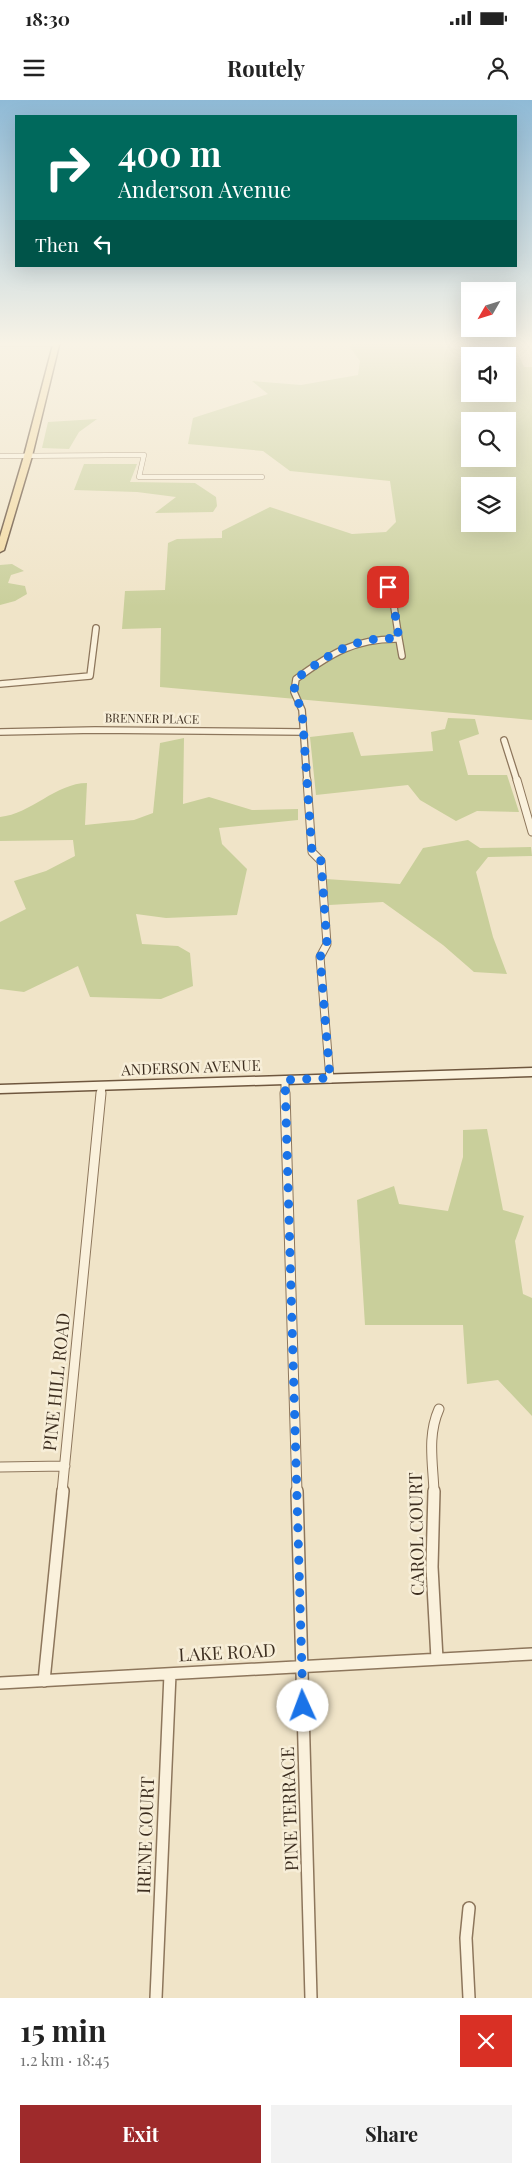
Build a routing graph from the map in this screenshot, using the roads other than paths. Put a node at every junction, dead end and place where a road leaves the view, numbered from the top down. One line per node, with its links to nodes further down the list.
1 (34, 430): 3 (main road)
2 (0, 456): 3 (street)
3 (28, 456): 4 (street); 5 (main road)
4 (262, 477)
5 (0, 550)
6 (388, 587): 8 (street)
7 (96, 628): 10 (street)
8 (399, 639): 9 (street); 12 (street)
9 (402, 656)
10 (0, 684)
11 (0, 732): 12 (street, BRENNER PLACE)
12 (303, 732): 16 (street)
13 (504, 740): 14 (street)
14 (532, 832)
15 (532, 1072): 16 (main road, ANDERSON AVENUE)
16 (330, 1078): 17 (main road, ANDERSON AVENUE)
17 (285, 1080): 18 (main road, ANDERSON AVENUE); 25 (street, PINE TERRACE)
18 (102, 1086): 19 (main road, ANDERSON AVENUE); 21 (street, PINE HILL ROAD)
19 (0, 1090)
20 (439, 1409): 24 (street, CAROL COURT)
21 (65, 1466): 22 (street); 27 (street, PINE HILL ROAD)
22 (0, 1467)
23 (532, 1654): 24 (street, LAKE ROAD)
24 (437, 1659): 25 (street, LAKE ROAD)
25 (302, 1667): 26 (street, LAKE ROAD); 31 (street, PINE TERRACE)
26 (170, 1674): 27 (street, LAKE ROAD); 30 (street, IRENE COURT)
27 (44, 1681): 28 (street, LAKE ROAD)
28 (0, 1683)
29 (469, 1908): 32 (street)
30 (156, 1998)
31 (311, 1998)
32 (470, 1998)

